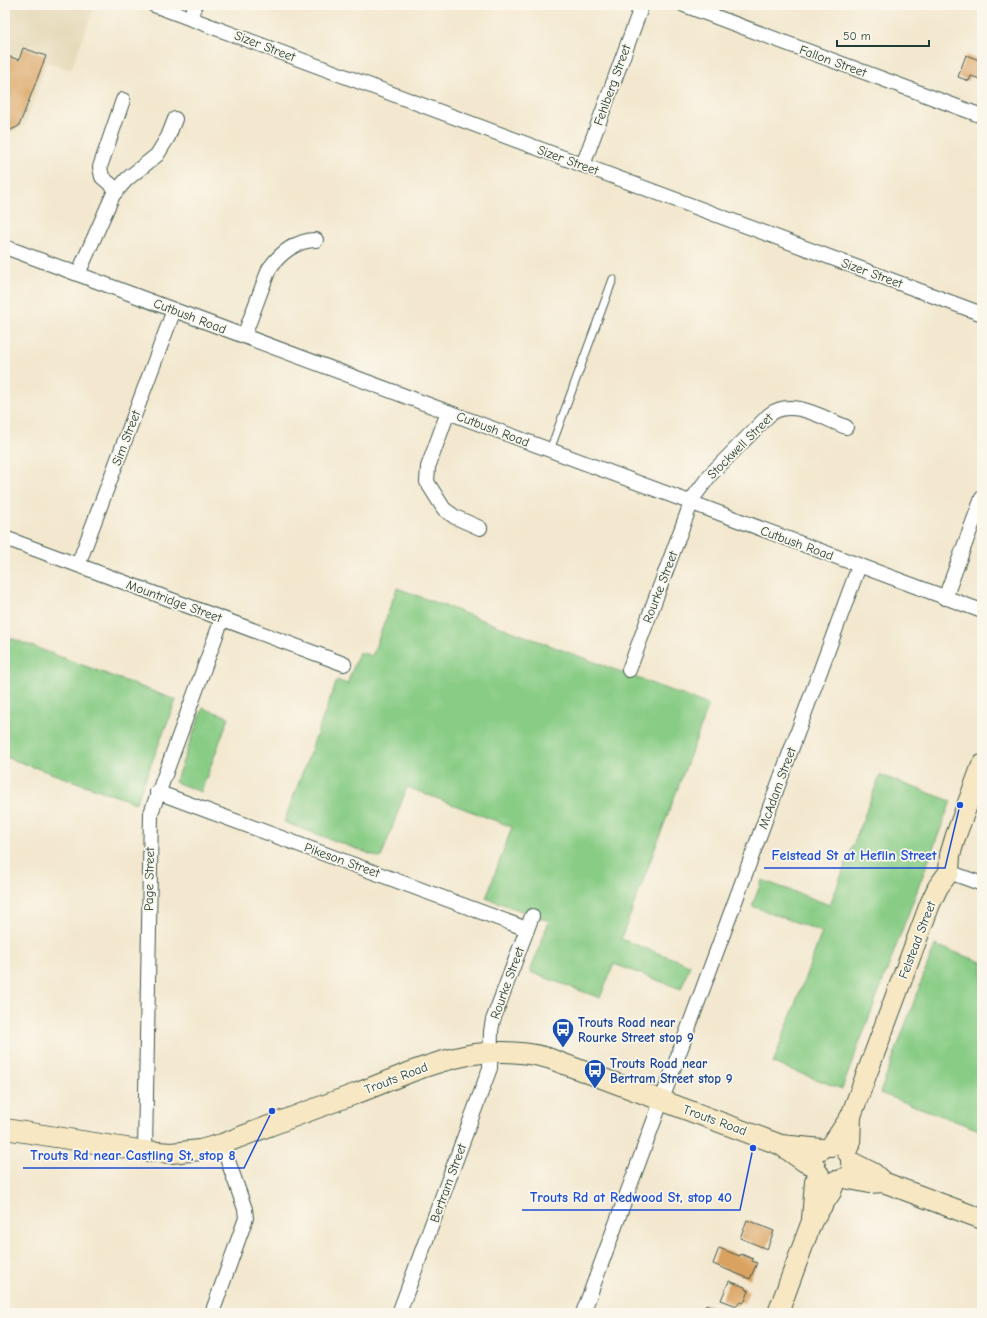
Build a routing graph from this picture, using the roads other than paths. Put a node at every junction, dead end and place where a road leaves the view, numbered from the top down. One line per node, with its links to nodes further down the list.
1 (154, 5): 5 (street, Sizer Street)
2 (195, 5): 5 (street)
3 (642, 5): 9 (street, Fehlberg Street)
4 (684, 5): 7 (street, Fallon Street)
5 (190, 18): 9 (street, Sizer Street)
6 (123, 100): 10 (street)
7 (982, 116)
8 (175, 119): 10 (street)
9 (583, 165): 16 (street, Sizer Street)
10 (117, 190): 13 (street)
11 (316, 240): 17 (street)
12 (5, 247): 13 (street, Cutbush Road)
13 (78, 274): 15 (street, Cutbush Road)
14 (613, 279): 20 (lane)
15 (174, 310): 17 (street, Cutbush Road); 25 (street, Sim Street)
16 (982, 314)
17 (244, 336): 18 (street, Cutbush Road)
18 (448, 412): 20 (street, Cutbush Road); 23 (street)
19 (846, 427): 22 (street, Stockwell Street)
20 (550, 450): 22 (street, Cutbush Road)
21 (982, 498): 27 (street)
22 (691, 504): 26 (street, Cutbush Road); 31 (street, Rourke Street)
23 (480, 528)
24 (5, 538): 25 (street, Mountridge Street)
25 (78, 565): 29 (street, Mountridge Street)
26 (860, 566): 27 (street, Cutbush Road); 38 (street, McAdam Street)
27 (945, 598): 28 (street, Cutbush Road)
28 (982, 611)
29 (222, 619): 30 (street, Mountridge Street); 33 (street, Page Street)
30 (344, 664)
31 (629, 670)
32 (982, 765): 34 (street)
33 (157, 792): 36 (street, Pikeson Street); 41 (street, Page Street)
34 (949, 872): 35 (street); 42 (street, Felstead Street)
35 (982, 884)
36 (529, 922): 37 (street, Rourke Street)
37 (492, 1052): 38 (street, Trouts Road); 40 (street, Trouts Road); 45 (street, Bertram Street)
38 (661, 1100): 42 (street, Trouts Road); 46 (street, McAdam Street)
39 (5, 1129): 41 (street, Trouts Road)
40 (222, 1144): 41 (street, Trouts Road); 44 (street)
41 (145, 1151)
42 (833, 1164): 43 (street, Trouts Road); 47 (street, Felstead Street)
43 (982, 1219)
44 (212, 1313)
45 (400, 1313)
46 (583, 1313)
47 (778, 1313)

